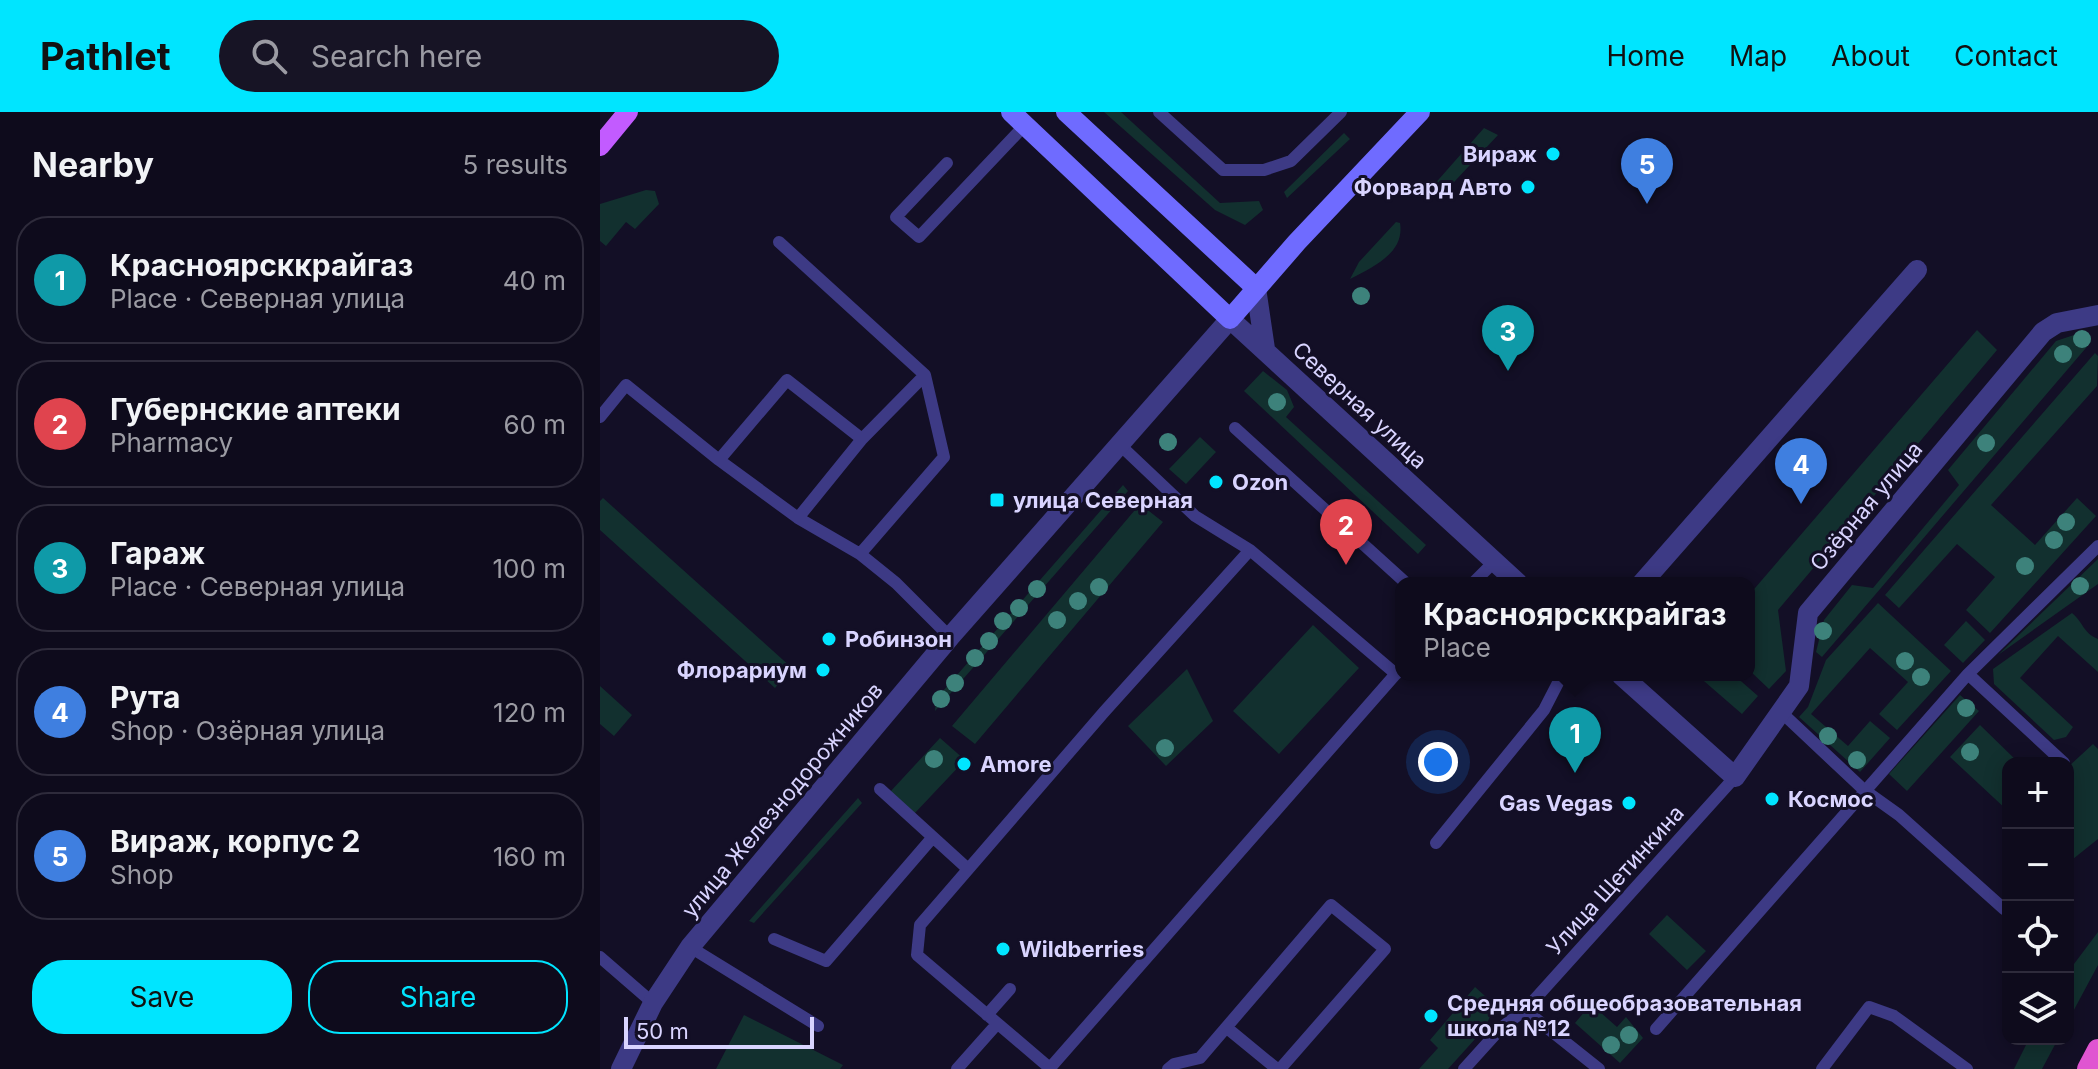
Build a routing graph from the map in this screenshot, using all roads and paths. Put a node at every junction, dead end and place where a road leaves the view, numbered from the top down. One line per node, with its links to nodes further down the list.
1 (628, 112): 7 (main road)
2 (1066, 112): 11 (main road)
3 (1159, 112): 4 (lane)
4 (1341, 112)
5 (1411, 115): 11 (main road, улица Железнодорожников)
6 (1018, 118): 8 (lane); 13 (main road)
7 (600, 146)
8 (947, 163)
9 (779, 242): 15 (lane)
10 (1917, 270): 29 (street)
11 (1256, 288): 13 (main road, улица Железнодорожников); 14 (street, Северная улица)
12 (2098, 315): 36 (street, Озёрная улица)
13 (1230, 319): 14 (street); 19 (street, улица Железнодорожников)
14 (1265, 349): 25 (street, Северная улица)
15 (925, 375): 18 (lane); 24 (lane)
16 (600, 417): 20 (lane)
17 (1235, 428): 26 (lane)
18 (862, 439): 20 (lane); 21 (lane)
19 (1120, 445): 23 (lane); 30 (street, улица Железнодорожников)
20 (719, 460): 21 (lane)
21 (798, 518): 24 (lane)
22 (2098, 546): 33 (lane)
23 (1250, 550): 31 (lane); 43 (lane)
24 (860, 554): 30 (lane)
25 (1494, 562): 27 (lane); 28 (street, Северная улица)
26 (1399, 577)
27 (1479, 577)
28 (1511, 577)
29 (1647, 577)
30 (950, 637): 46 (street, улица Железнодорожников)
31 (1395, 669)
32 (1395, 674): 58 (lane)
33 (1968, 674): 37 (lane); 40 (lane)
34 (1559, 681): 42 (lane)
35 (1628, 681): 38 (street)
36 (1780, 711): 38 (street, Озёрная улица); 40 (lane)
37 (2058, 757)
38 (1735, 777): 50 (lane, Улица Щетинкина)
39 (880, 789): 41 (lane)
40 (1864, 790): 44 (lane); 54 (lane)
41 (933, 837): 43 (lane); 45 (lane)
42 (1436, 843)
43 (968, 869): 51 (lane)
44 (2002, 907)
45 (774, 939)
46 (690, 947): 49 (street, улица Железнодорожников); 52 (lane)
47 (600, 957): 49 (lane)
48 (1010, 989): 51 (lane)
49 (653, 1003): 56 (street, улица Железнодорожников)
50 (1525, 1010): 61 (lane, Улица Щетинкина); 62 (lane)
51 (992, 1020): 57 (lane); 58 (lane)
52 (818, 1026)
53 (1227, 1028): 59 (lane); 60 (lane); 60 (lane)
54 (1656, 1029)
55 (2098, 1050): 65 (highway)
56 (621, 1069)
57 (957, 1069)
58 (1050, 1069)
59 (1168, 1069)
60 (1278, 1069)
61 (1464, 1069)
62 (1599, 1069)
63 (1822, 1069): 64 (lane)
64 (1967, 1069)
65 (2088, 1069)

